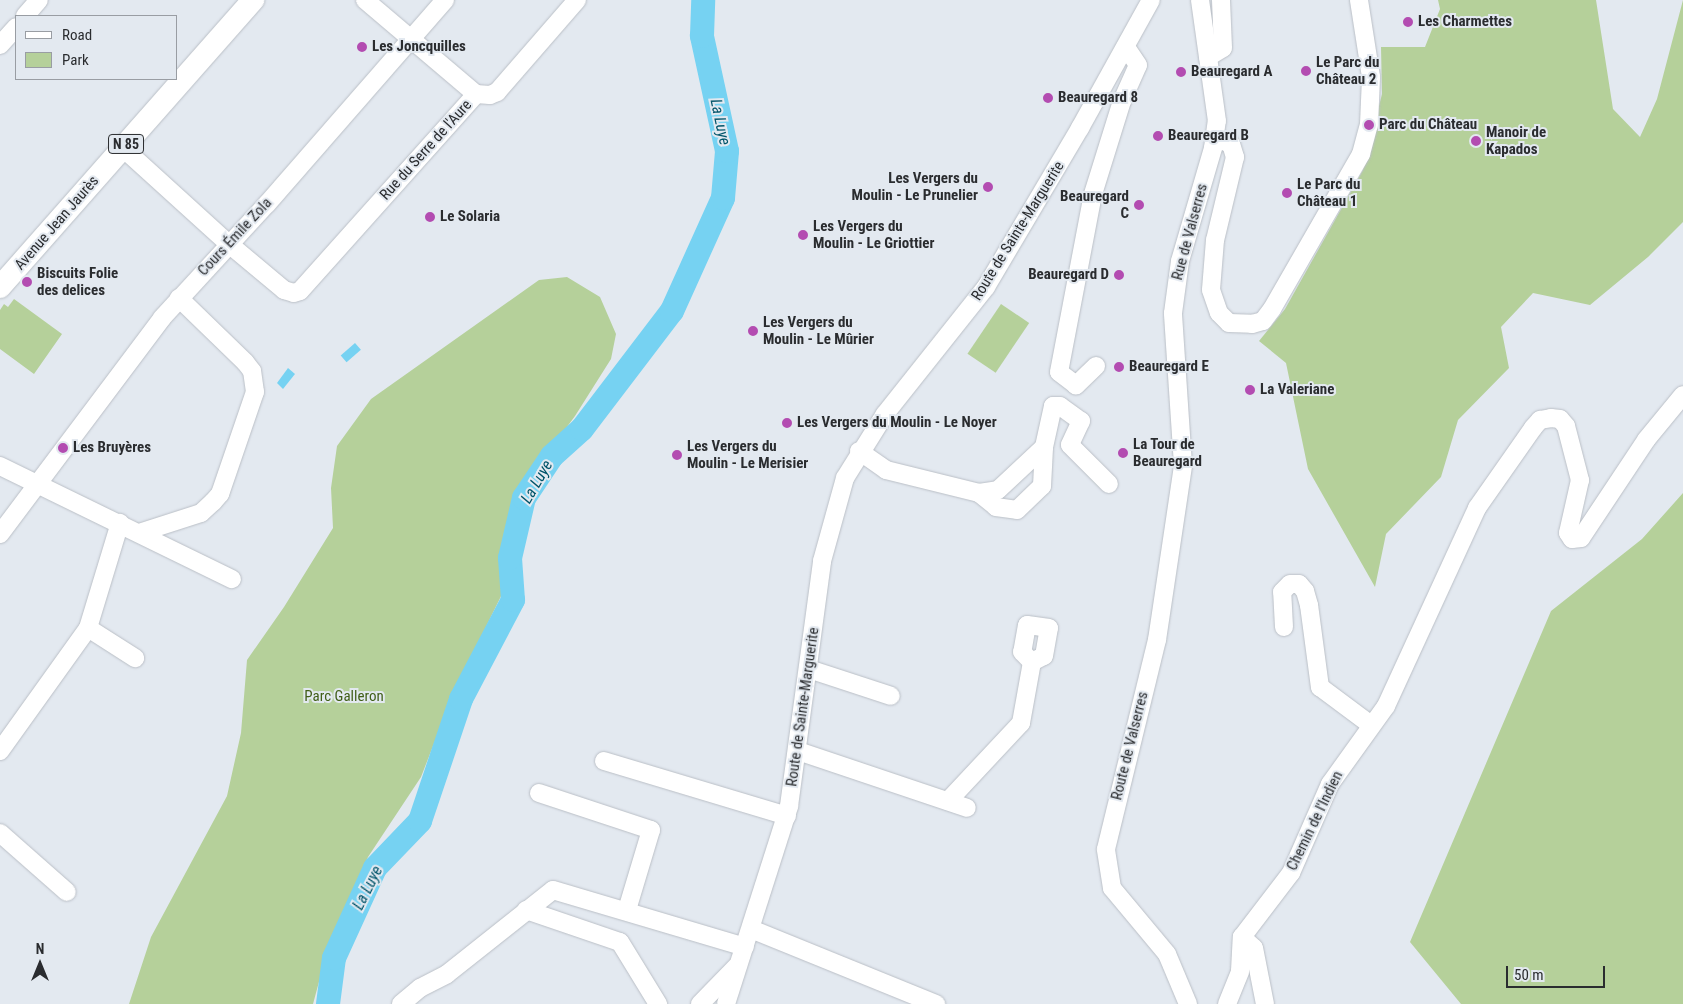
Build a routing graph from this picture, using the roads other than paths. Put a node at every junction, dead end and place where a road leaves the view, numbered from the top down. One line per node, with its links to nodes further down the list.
1 (39, 0): 10 (street)
2 (252, 0): 18 (main road, Avenue Jean Jaurès / N 85)
3 (365, 0): 12 (street)
4 (446, 0): 12 (street, Cours Émile Zola)
5 (577, 0): 16 (street, Rue du Serre de l'Aure)
6 (1151, 0): 14 (street, Route de Sainte-Marguerite)
7 (1200, 0): 15 (street, Rue de Valserres)
8 (1221, 0): 15 (street)
9 (1359, 0): 17 (street)
10 (26, 15)
11 (15, 28): 13 (street)
12 (410, 39): 16 (street); 19 (street, Cours Émile Zola)
13 (0, 46)
14 (1126, 48): 22 (street); 25 (street, Route de Sainte-Marguerite)
15 (1208, 57): 17 (street, Rue de Valserres)
16 (476, 94): 19 (street, Rue du Serre de l'Aure)
17 (1216, 137): 26 (street, Rue de Valserres)
18 (123, 148): 19 (street); 20 (main road, Avenue Jean Jaurès / N 85)
19 (229, 244): 21 (street, Cours Émile Zola)
20 (0, 287)
21 (179, 298): 28 (street, Cours Émile Zola); 32 (street)
22 (1096, 366)
23 (1683, 395): 41 (street, Chemin de l'Indien)
24 (1044, 446): 29 (street); 30 (street); 30 (street)
25 (859, 451): 30 (street); 39 (street, Route de Sainte-Marguerite)
26 (1183, 465): 61 (street, Route de Valserres)
27 (0, 466): 28 (street)
28 (38, 484): 31 (street); 33 (street, Cours Émile Zola)
29 (1109, 484)
30 (979, 493)
31 (120, 523): 32 (street); 36 (street)
32 (142, 532): 34 (street)
33 (0, 534)
34 (232, 579)
35 (1284, 627): 41 (street)
36 (88, 628): 37 (street); 43 (street)
37 (135, 658)
38 (1032, 662): 46 (street)
39 (809, 669): 40 (street); 42 (street, Route de Sainte-Marguerite)
40 (891, 696)
41 (1370, 725): 54 (street, Chemin de l'Indien)
42 (798, 751): 46 (street); 48 (street, Route de Sainte-Marguerite)
43 (0, 752)
44 (604, 761): 48 (street)
45 (539, 793): 52 (street)
46 (948, 801): 47 (street)
47 (967, 808)
48 (787, 816): 53 (street, Route de Sainte-Marguerite)
49 (0, 833): 50 (street)
50 (67, 892)
51 (526, 910): 52 (street); 56 (street); 57 (street)
52 (627, 910): 55 (street)
53 (751, 929): 55 (street, Route de Sainte-Marguerite); 60 (street)
54 (1242, 937): 62 (street); 63 (street)
55 (743, 955): 58 (street, Route de Sainte-Marguerite); 59 (street, Route de Sainte-Marguerite)
56 (402, 1004)
57 (658, 1004)
58 (700, 1004)
59 (726, 1004)
60 (936, 1004)
61 (1188, 1004)
62 (1227, 1004)
63 (1265, 1004)

